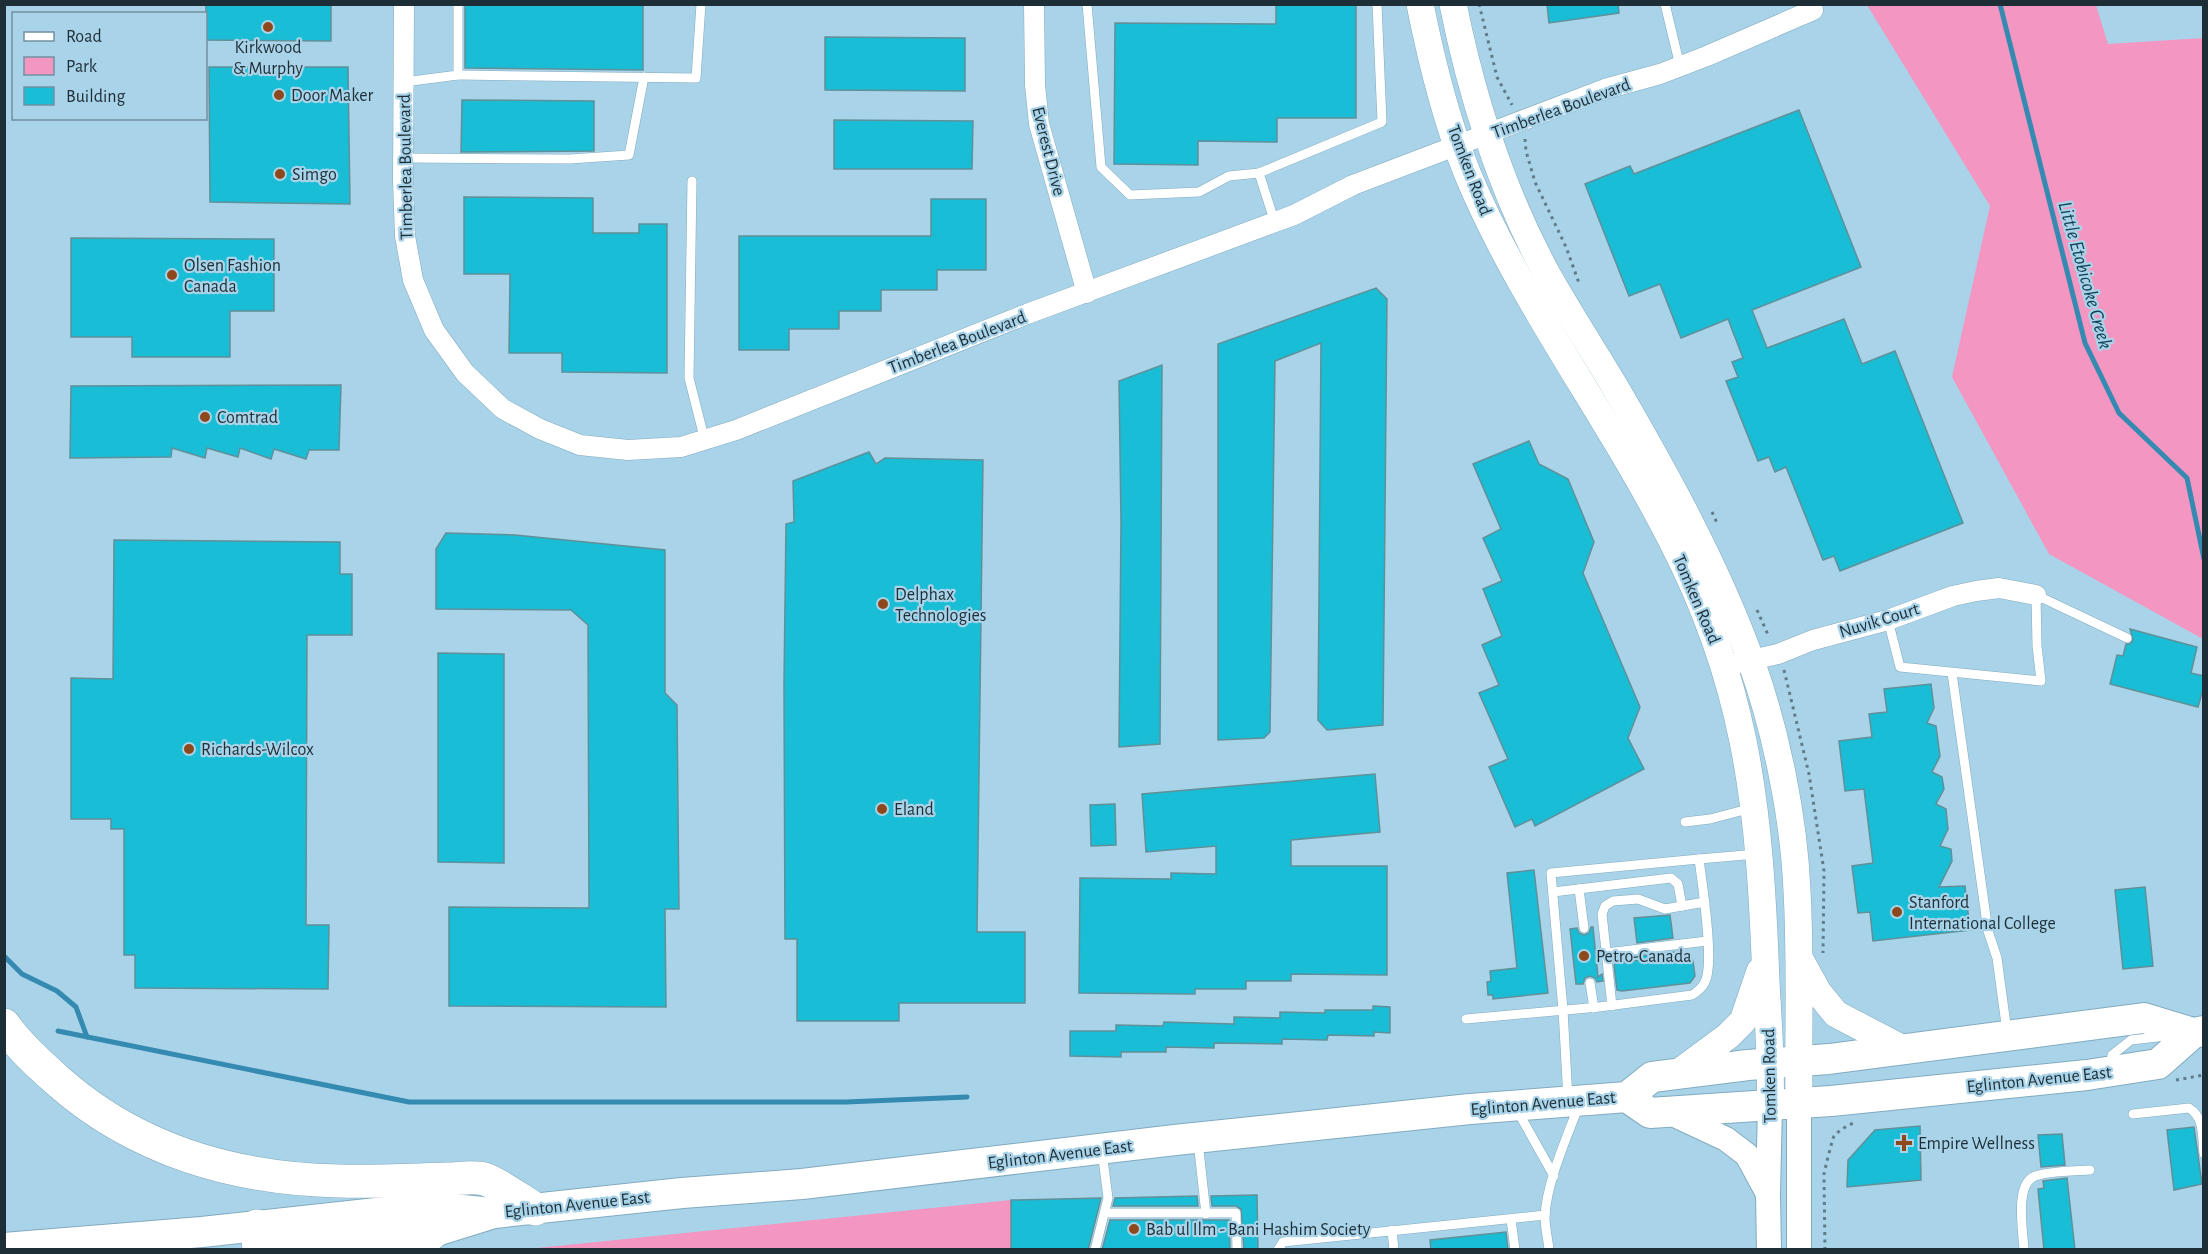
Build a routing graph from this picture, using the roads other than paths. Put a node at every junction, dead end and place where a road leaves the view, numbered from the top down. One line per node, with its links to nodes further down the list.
1 (404, 4): 14 (street, Timberlea Boulevard)
2 (458, 4): 12 (lane)
3 (701, 4): 13 (lane)
4 (1034, 4): 21 (street, Everest Drive)
5 (1087, 4): 18 (lane)
6 (1377, 4): 18 (lane)
7 (1420, 4): 16 (main road, Tomken Road)
8 (1453, 4): 15 (main road, Tomken Road)
9 (1665, 4): 11 (lane)
10 (1813, 10): 11 (street, Timberlea Boulevard)
11 (1680, 66): 15 (street, Timberlea Boulevard)
12 (458, 75): 13 (lane); 14 (lane)
13 (644, 77): 17 (lane)
14 (404, 82): 17 (street, Timberlea Boulevard)
15 (1488, 134): 16 (street, Timberlea Boulevard); 26 (main road, Tomken Road)
16 (1458, 146): 20 (street, Timberlea Boulevard); 27 (main road, Tomken Road)
17 (403, 158): 22 (street, Timberlea Boulevard)
18 (1260, 173): 20 (lane)
19 (692, 181): 22 (lane)
20 (1275, 223): 21 (street, Timberlea Boulevard)
21 (1087, 293): 22 (street, Timberlea Boulevard)
22 (705, 441)
23 (2036, 595): 24 (street, Nuvik Court); 25 (lane); 28 (lane)
24 (1888, 620): 26 (street, Nuvik Court); 28 (lane)
25 (2127, 638)
26 (1750, 660): 27 (street, Nuvik Court); 41 (main road, Tomken Road)
27 (1724, 666): 29 (main road, Tomken Road)
28 (1953, 673): 49 (lane)
29 (1754, 807): 30 (lane); 31 (main road, Tomken Road)
30 (1684, 822)
31 (1759, 854): 32 (lane); 39 (main road, Tomken Road)
32 (1699, 859): 34 (lane); 35 (lane)
33 (1579, 889): 34 (lane); 36 (lane); 37 (lane)
34 (1552, 892): 45 (lane)
35 (1705, 902): 36 (lane); 38 (lane)
36 (1682, 906): 40 (lane)
37 (1584, 928)
38 (1707, 940): 40 (lane); 43 (lane)
39 (1766, 950): 51 (main road, Tomken Road); 52 (main road)
40 (1606, 952): 43 (lane)
41 (1799, 957): 50 (main road); 51 (main road, Tomken Road)
42 (1590, 983): 44 (lane)
43 (1612, 1006): 44 (lane)
44 (1594, 1008): 45 (lane)
45 (1563, 1010): 46 (lane); 54 (lane)
46 (1466, 1019)
47 (4, 1025): 65 (highway)
48 (2198, 1032): 49 (main road, Eglinton Avenue East); 55 (main road, Eglinton Avenue East)
49 (2007, 1036): 50 (main road, Eglinton Avenue East)
50 (1905, 1050): 51 (main road, Eglinton Avenue East)
51 (1785, 1064): 52 (main road, Eglinton Avenue East); 55 (main road, Tomken Road)
52 (1678, 1073): 53 (main road, Eglinton Avenue East)
53 (1627, 1096): 54 (main road, Eglinton Avenue East); 57 (main road, Eglinton Avenue East)
54 (1575, 1101): 56 (main road, Eglinton Avenue East); 63 (lane)
55 (1784, 1104): 57 (main road, Eglinton Avenue East); 64 (street, Tomken Road); 82 (street, Tomken Road)
56 (1514, 1106): 59 (main road, Eglinton Avenue East); 63 (lane)
57 (1666, 1111): 64 (street)
58 (2133, 1114): 61 (lane)
59 (1197, 1138): 60 (main road, Eglinton Avenue East); 68 (lane)
60 (1102, 1149): 65 (main road, Eglinton Avenue East); 67 (lane)
61 (2204, 1154)
62 (2090, 1170): 83 (lane)
63 (1554, 1176): 69 (lane)
64 (1768, 1195): 81 (street, Tomken Road)
65 (535, 1209): 66 (main road, Eglinton Avenue East)
66 (494, 1213): 72 (main road, Eglinton Avenue East); 73 (main road, Eglinton Avenue East)
67 (1105, 1213): 68 (lane); 75 (lane)
68 (1206, 1214): 76 (lane)
69 (1545, 1215): 70 (lane); 80 (lane)
70 (1511, 1219): 71 (lane); 79 (lane)
71 (1392, 1230): 77 (lane); 78 (lane)
72 (422, 1241): 73 (main road, Eglinton Avenue East)
73 (260, 1242): 74 (main road, Eglinton Avenue East)
74 (4, 1248)
75 (1095, 1250)
76 (1237, 1250)
77 (1278, 1250)
78 (1394, 1250)
79 (1515, 1250)
80 (1550, 1250)
81 (1769, 1250)
82 (1798, 1250)
83 (2024, 1250)

